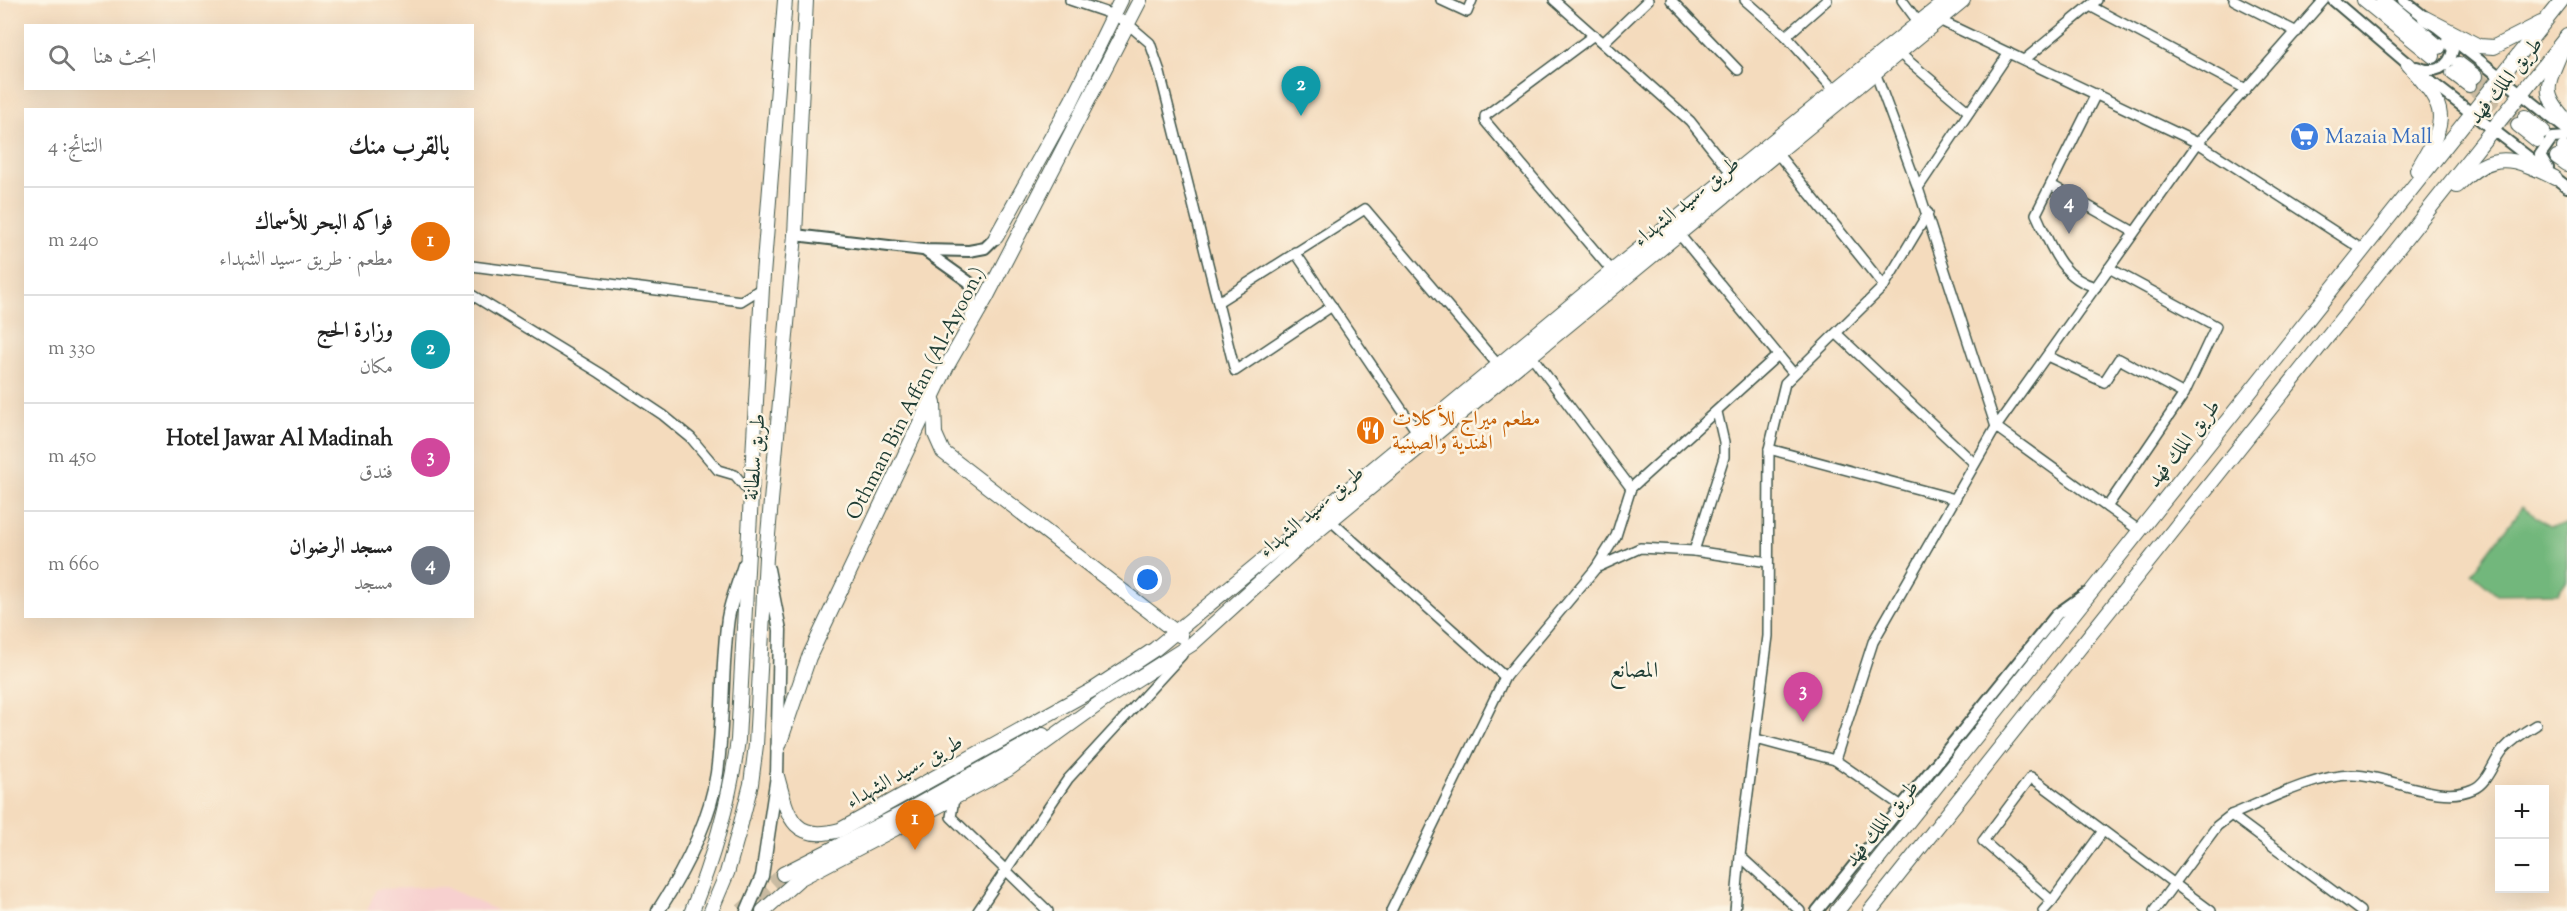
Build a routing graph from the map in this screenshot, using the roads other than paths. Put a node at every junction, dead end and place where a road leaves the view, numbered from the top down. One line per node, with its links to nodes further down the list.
1 (784, 0): 79 (main road, طريق سلطانة)
2 (806, 0): 68 (main road, طريق سلطانة)
3 (1070, 0): 25 (street)
4 (1121, 0): 25 (main road)
5 (1140, 0): 30 (main road, Othman Bin Affan (Al-Ayoon.))
6 (1441, 0): 7 (street)
7 (1472, 0)
8 (1554, 0): 24 (street)
9 (1648, 0): 35 (street)
10 (1671, 0): 41 (street)
11 (1745, 0): 33 (street)
12 (1827, 0): 33 (street)
13 (1902, 0): 29 (street)
14 (1947, 0): 29 (main road, طريق -سيد الشهداء)
15 (1964, 0): 26 (main road, طريق -سيد الشهداء)
16 (2234, 0): 31 (street)
17 (2325, 0): 31 (street)
18 (2333, 0): 39 (street)
19 (2364, 0): 20 (main road)
20 (2383, 0)
21 (2403, 0): 27 (street)
22 (2562, 0): 28 (main road, طريق الملك فهد)
23 (2093, 3): 38 (street); 45 (street)
24 (1566, 4): 32 (street)
25 (1114, 15): 30 (street); 69 (main road)
26 (1939, 20): 36 (main road, طريق -سيد الشهداء); 37 (street)
27 (2427, 20): 28 (main road); 39 (street); 43 (street)
28 (2545, 21): 43 (main road, طريق الملك فهد)
29 (1918, 23): 46 (main road, طريق -سيد الشهداء)
30 (1128, 24): 81 (street); 83 (main road, Othman Bin Affan (Al-Ayoon.))
31 (2296, 32): 45 (street)
32 (1594, 35): 35 (street); 76 (street)
33 (1786, 36): 46 (street)
34 (2566, 37): 48 (main road, طريق الملك فهد); 52 (main road)
35 (1603, 43): 59 (street)
36 (1899, 53): 42 (main road, طريق -سيد الشهداء); 49 (street)
37 (2009, 53): 38 (street); 49 (street)
38 (2024, 60): 47 (street)
39 (2408, 64): 50 (street); 65 (main road)
40 (2456, 68): 44 (main road)
41 (1738, 70)
42 (1875, 72): 58 (main road, طريق -سيد الشهداء); 63 (street)
43 (2499, 78): 48 (street); 50 (main road, طريق الملك فهد)
44 (2472, 81)
45 (2246, 89): 56 (street)
46 (1835, 91): 59 (main road, طريق -سيد الشهداء)
47 (2096, 94): 56 (street); 61 (street)
48 (2520, 94): 53 (main road, طريق الملك فهد); 54 (street)
49 (1970, 112): 63 (street)
50 (2472, 112): 53 (street); 65 (main road, طريق الملك فهد)
51 (2522, 121): 55 (main road)
52 (2567, 121)
53 (2492, 129): 60 (street); 70 (main road, طريق الملك فهد)
54 (2567, 130)
55 (2540, 136)
56 (2198, 143): 66 (street); 72 (street)
57 (2564, 151): 60 (street)
58 (1777, 153): 67 (main road, طريق -سيد الشهداء); 77 (street)
59 (1732, 174): 76 (main road, طريق -سيد الشهداء)
60 (2555, 178): 62 (street); 70 (main road)
61 (2051, 184): 66 (street); 78 (street)
62 (2567, 187)
63 (1918, 188): 64 (street)
64 (1928, 213): 77 (street); 93 (street)
65 (2386, 221): 72 (main road, طريق الملك فهد)
66 (2134, 232): 75 (street)
67 (1679, 234): 85 (street); 86 (main road, طريق -سيد الشهداء)
68 (795, 235): 71 (street); 105 (main road, طريق سلطانة)
69 (996, 237): 71 (street)
70 (2405, 239): 139 (main road, طريق الملك فهد)
71 (923, 250): 83 (street)
72 (2363, 250): 102 (main road, طريق الملك فهد)
73 (1295, 252): 81 (street); 82 (street); 88 (street)
74 (474, 266): 79 (street)
75 (2109, 268): 78 (street); 90 (street)
76 (1612, 271): 88 (main road, طريق -سيد الشهداء)
77 (1884, 286): 84 (street)
78 (2096, 287): 87 (street)
79 (762, 288): 98 (main road, طريق سلطانة)
80 (474, 297): 98 (street)
81 (1218, 302): 82 (street)
82 (1332, 306): 94 (street)
83 (970, 328): 91 (main road, Othman Bin Affan (Al-Ayoon.))
84 (1837, 334): 89 (street); 96 (street)
85 (1778, 355): 89 (street); 92 (street)
86 (1531, 356): 97 (street); 101 (main road, طريق -سيد الشهداء)
87 (2046, 356): 90 (street); 93 (street)
88 (1498, 365): 94 (main road, طريق -سيد الشهداء)
89 (1793, 373): 95 (street)
90 (2184, 394): 100 (street)
91 (934, 397): 109 (main road); 115 (main road, Othman Bin Affan (Al-Ayoon.))
92 (1717, 412): 97 (street); 103 (street)
93 (1996, 427): 96 (street); 100 (street)
94 (1417, 432): 109 (main road, طريق -سيد الشهداء)
95 (1769, 449): 99 (street); 106 (street)
96 (1974, 463): 99 (street)
97 (1631, 488): 107 (street)
98 (751, 494): 104 (main road, طريق سلطانة)
99 (1955, 499): 116 (street)
100 (2107, 507): 102 (street)
101 (1331, 520): 110 (main road, طريق -سيد الشهداء); 111 (street)
102 (2140, 531): 108 (main road, طريق الملك فهد)
103 (1694, 551): 106 (street); 107 (street)
104 (748, 552): 127 (main road); 128 (main road, طريق سلطانة)
105 (766, 557): 115 (main road); 129 (main road, طريق سلطانة)
106 (1768, 562): 114 (street)
107 (1596, 568): 111 (street)
108 (2097, 585): 119 (street); 138 (main road, طريق الملك فهد)
109 (1175, 632): 110 (main road); 117 (main road, طريق -سيد الشهداء)
110 (1192, 644): 112 (main road, طريق -سيد الشهداء); 123 (street)
111 (1505, 678): 134 (street)
112 (1104, 700): 118 (main road, طريق -سيد الشهداء); 124 (main road)
113 (2536, 725): 120 (street)
114 (1756, 738): 116 (street); 122 (street)
115 (778, 748): 117 (main road)
116 (1835, 760): 119 (street)
117 (777, 776): 130 (main road)
118 (954, 799): 123 (street); 131 (main road, طريق -سيد الشهداء)
119 (1903, 807): 137 (street)
120 (2231, 815): 125 (street); 143 (street)
121 (2103, 831): 125 (street); 126 (street); 126 (street)
122 (1740, 856): 135 (street); 136 (street)
123 (1006, 869): 132 (street); 133 (street)
124 (783, 874)
125 (2175, 884): 141 (street); 142 (street)
126 (2052, 901): 140 (street)
127 (658, 911)
128 (692, 911)
129 (711, 911)
130 (747, 911)
131 (763, 911)
132 (978, 911)
133 (1048, 911)
134 (1391, 911)
135 (1735, 911)
136 (1800, 911)
137 (1817, 911)
138 (1836, 911)
139 (1870, 911)
140 (2043, 911)
141 (2154, 911)
142 (2211, 911)
143 (2360, 911)

